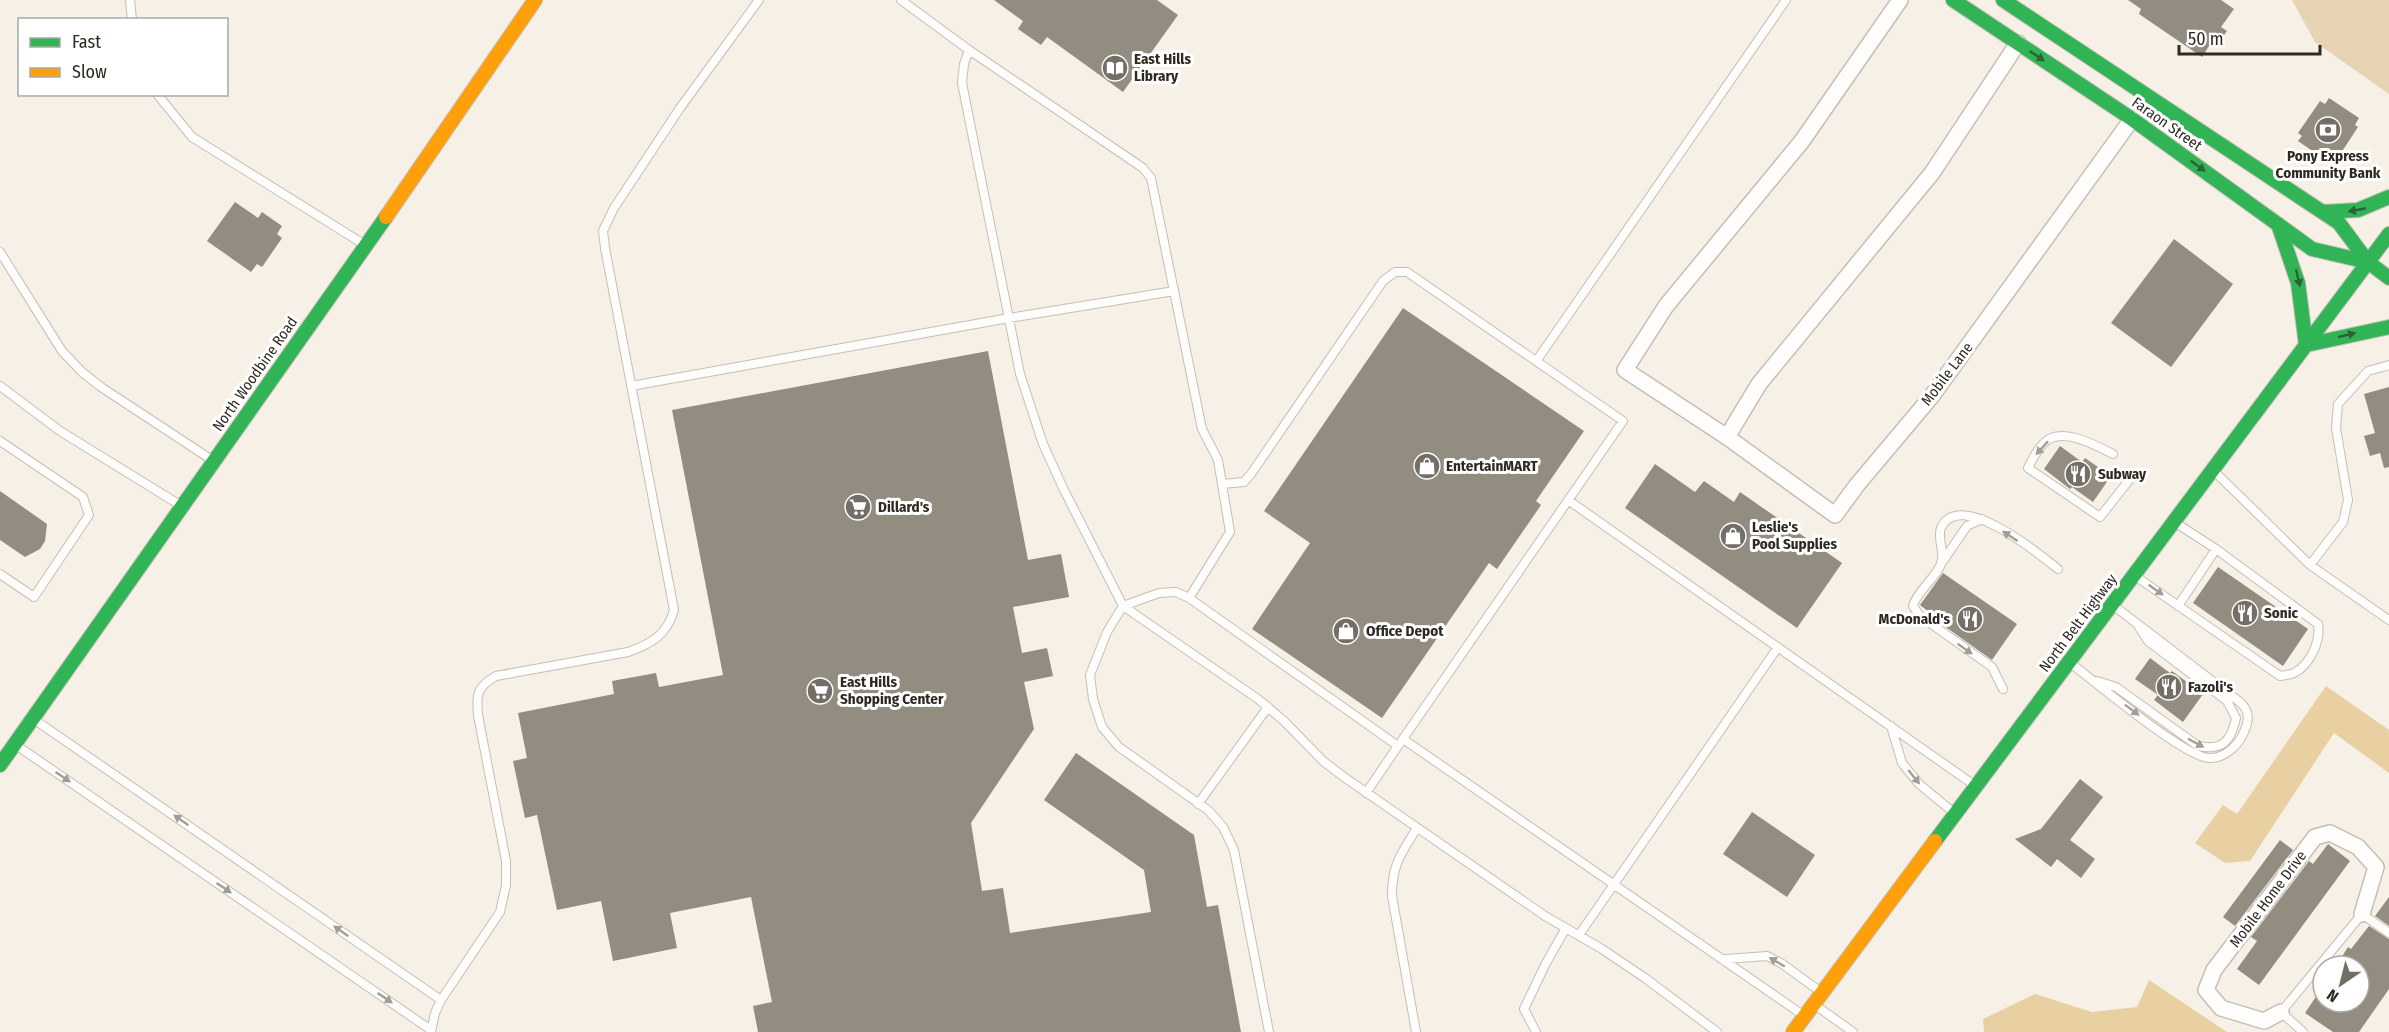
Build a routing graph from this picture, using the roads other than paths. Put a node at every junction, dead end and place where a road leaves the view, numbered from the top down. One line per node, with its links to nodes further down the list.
1 (130, 0): 9 (lane)
2 (536, 0): 18 (main road, North Woodbine Road)
3 (759, 0): 29 (lane)
4 (901, 0): 11 (lane)
5 (1786, 0): 26 (lane)
6 (1900, 0): 30 (street, Mobile Lane)
7 (1953, 0): 10 (main road, Faraon Street)
8 (2003, 0): 15 (main road, Faraon Street)
9 (132, 18)
10 (2018, 43): 13 (main road, Faraon Street, one-way to 13); 30 (street)
11 (969, 50): 22 (lane); 23 (lane)
12 (159, 96): 18 (lane)
13 (2132, 119): 16 (main road, Faraon Street, one-way to 16); 30 (street, Mobile Lane)
14 (2389, 197): 15 (main road, one-way to 15)
15 (2323, 212): 20 (main road, Faraon Street)
16 (2278, 224): 20 (main road, Faraon Street); 25 (main road, one-way to 25)
17 (2389, 234): 20 (main road, North Belt Highway)
18 (366, 246): 33 (main road, North Woodbine Road)
19 (0, 252): 33 (lane)
20 (2367, 262): 21 (main road, Faraon Street); 25 (main road, North Belt Highway)
21 (2389, 278)
22 (1174, 291): 23 (lane); 36 (lane)
23 (1009, 318): 29 (lane); 49 (lane)
24 (2389, 327): 25 (main road, one-way to 24)
25 (2306, 345): 34 (main road, North Belt Highway)
26 (1537, 360): 36 (lane); 37 (lane)
27 (2389, 365): 43 (lane)
28 (0, 386): 38 (lane)
29 (631, 386): 75 (lane)
30 (1726, 436)
31 (0, 441): 45 (lane)
32 (2113, 454): 35 (lane, one-way to 35)
33 (213, 461): 38 (main road, North Woodbine Road)
34 (2212, 470): 40 (main road, North Belt Highway); 43 (lane)
35 (2130, 479)
36 (1222, 484): 47 (lane)
37 (1568, 500): 53 (lane); 60 (lane)
38 (182, 506): 58 (main road, North Woodbine Road)
39 (1982, 519): 42 (lane); 42 (lane); 44 (lane, one-way to 39)
40 (2174, 522): 41 (lane); 46 (main road, North Belt Highway)
41 (2216, 549): 50 (lane); 50 (lane)
42 (1942, 561): 56 (lane, one-way to 56)
43 (2310, 565): 51 (lane)
44 (2058, 569)
45 (0, 574)
46 (2134, 575): 48 (main road, North Belt Highway); 50 (lane, one-way to 50)
47 (1189, 598): 49 (lane); 60 (lane)
48 (2112, 604): 52 (lane); 54 (main road, North Belt Highway)
49 (1123, 606): 57 (lane); 65 (lane)
50 (2178, 606)
51 (2389, 620)
52 (2137, 623): 55 (lane, one-way to 52); 55 (lane, one-way to 52)
53 (1778, 646): 59 (lane); 68 (lane)
54 (2069, 662): 55 (lane); 63 (main road, North Belt Highway)
55 (2093, 680)
56 (2003, 689)
57 (1268, 707): 64 (lane); 65 (lane)
58 (33, 718): 61 (main road, North Woodbine Road); 75 (lane, one-way to 58)
59 (1891, 726): 63 (lane); 66 (lane, one-way to 66)
60 (1401, 742): 64 (lane); 68 (lane)
61 (15, 744): 62 (main road, North Woodbine Road); 78 (lane, one-way to 78)
62 (0, 765)
63 (1976, 787): 66 (main road, North Belt Highway)
64 (1366, 793): 67 (lane)
65 (1198, 804): 79 (lane)
66 (1956, 814): 74 (main road, North Belt Highway)
67 (1417, 828): 70 (lane); 80 (lane)
68 (1614, 883): 72 (lane); 73 (lane)
69 (2362, 914): 71 (lane); 76 (lane); 76 (street, Mobile Home Drive)
70 (1566, 928): 72 (lane); 81 (lane)
71 (2389, 933)
72 (1579, 935): 82 (lane)
73 (1725, 959): 74 (lane, one-way to 73); 77 (lane)
74 (1818, 998): 77 (main road, North Belt Highway); 84 (lane)
75 (441, 999): 78 (lane)
76 (2281, 1012): 85 (lane)
77 (1805, 1016): 83 (main road, North Belt Highway)
78 (431, 1031)
79 (1269, 1032)
80 (1416, 1032)
81 (1536, 1032)
82 (1717, 1032)
83 (1793, 1032)
84 (1852, 1032)
85 (2303, 1032)

